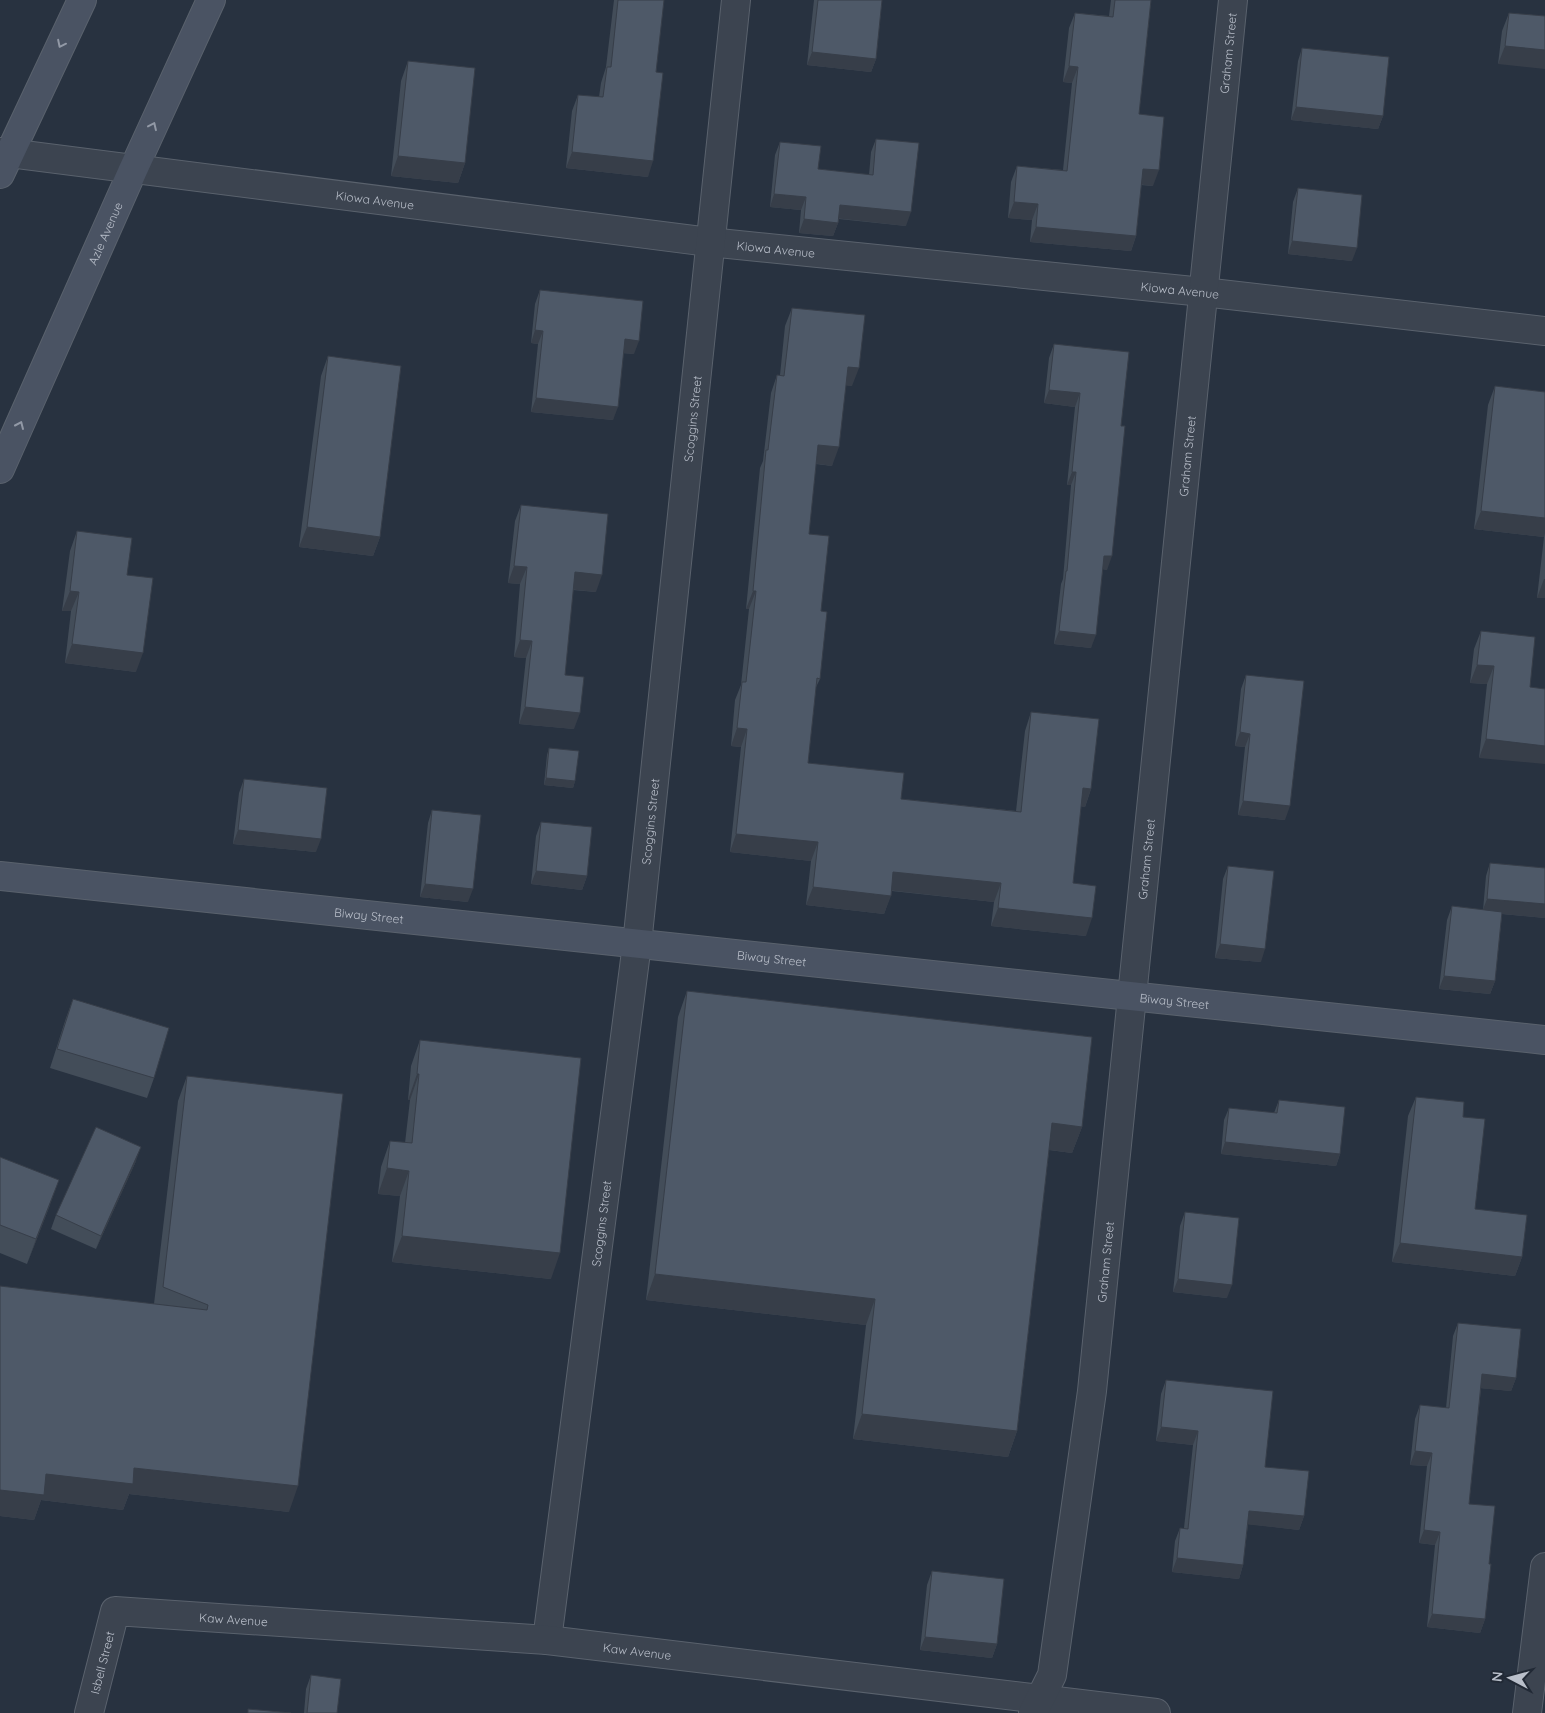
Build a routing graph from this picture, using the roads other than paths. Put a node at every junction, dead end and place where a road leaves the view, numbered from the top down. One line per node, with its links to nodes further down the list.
1 (82, 0): 5 (street, one-way to 5)
2 (211, 0): 6 (street, Azle Avenue, one-way to 2)
3 (736, 0): 7 (street, Scoggins Street)
4 (1234, 0): 8 (street, Graham Street)
5 (3, 160): 6 (street, Kiowa Avenue)
6 (133, 170): 7 (street, Kiowa Avenue); 10 (street, Azle Avenue, one-way to 6)
7 (709, 242): 8 (street, Kiowa Avenue); 12 (street, Scoggins Street)
8 (1204, 292): 9 (street, Kiowa Avenue); 13 (street, Graham Street)
9 (1545, 331)
10 (0, 469)
11 (0, 876): 12 (street, Biway Street)
12 (637, 944): 13 (street, Biway Street); 17 (street, Scoggins Street)
13 (1132, 996): 14 (street, Biway Street); 18 (street, Graham Street)
14 (1545, 1040)
15 (1545, 1567): 21 (street)
16 (115, 1611): 17 (street, Kaw Avenue); 19 (street, Isbell Street)
17 (547, 1640): 18 (street, Kaw Avenue)
18 (1036, 1706): 20 (street, Kaw Avenue)
19 (89, 1713)
20 (1156, 1713)
21 (1527, 1713)

